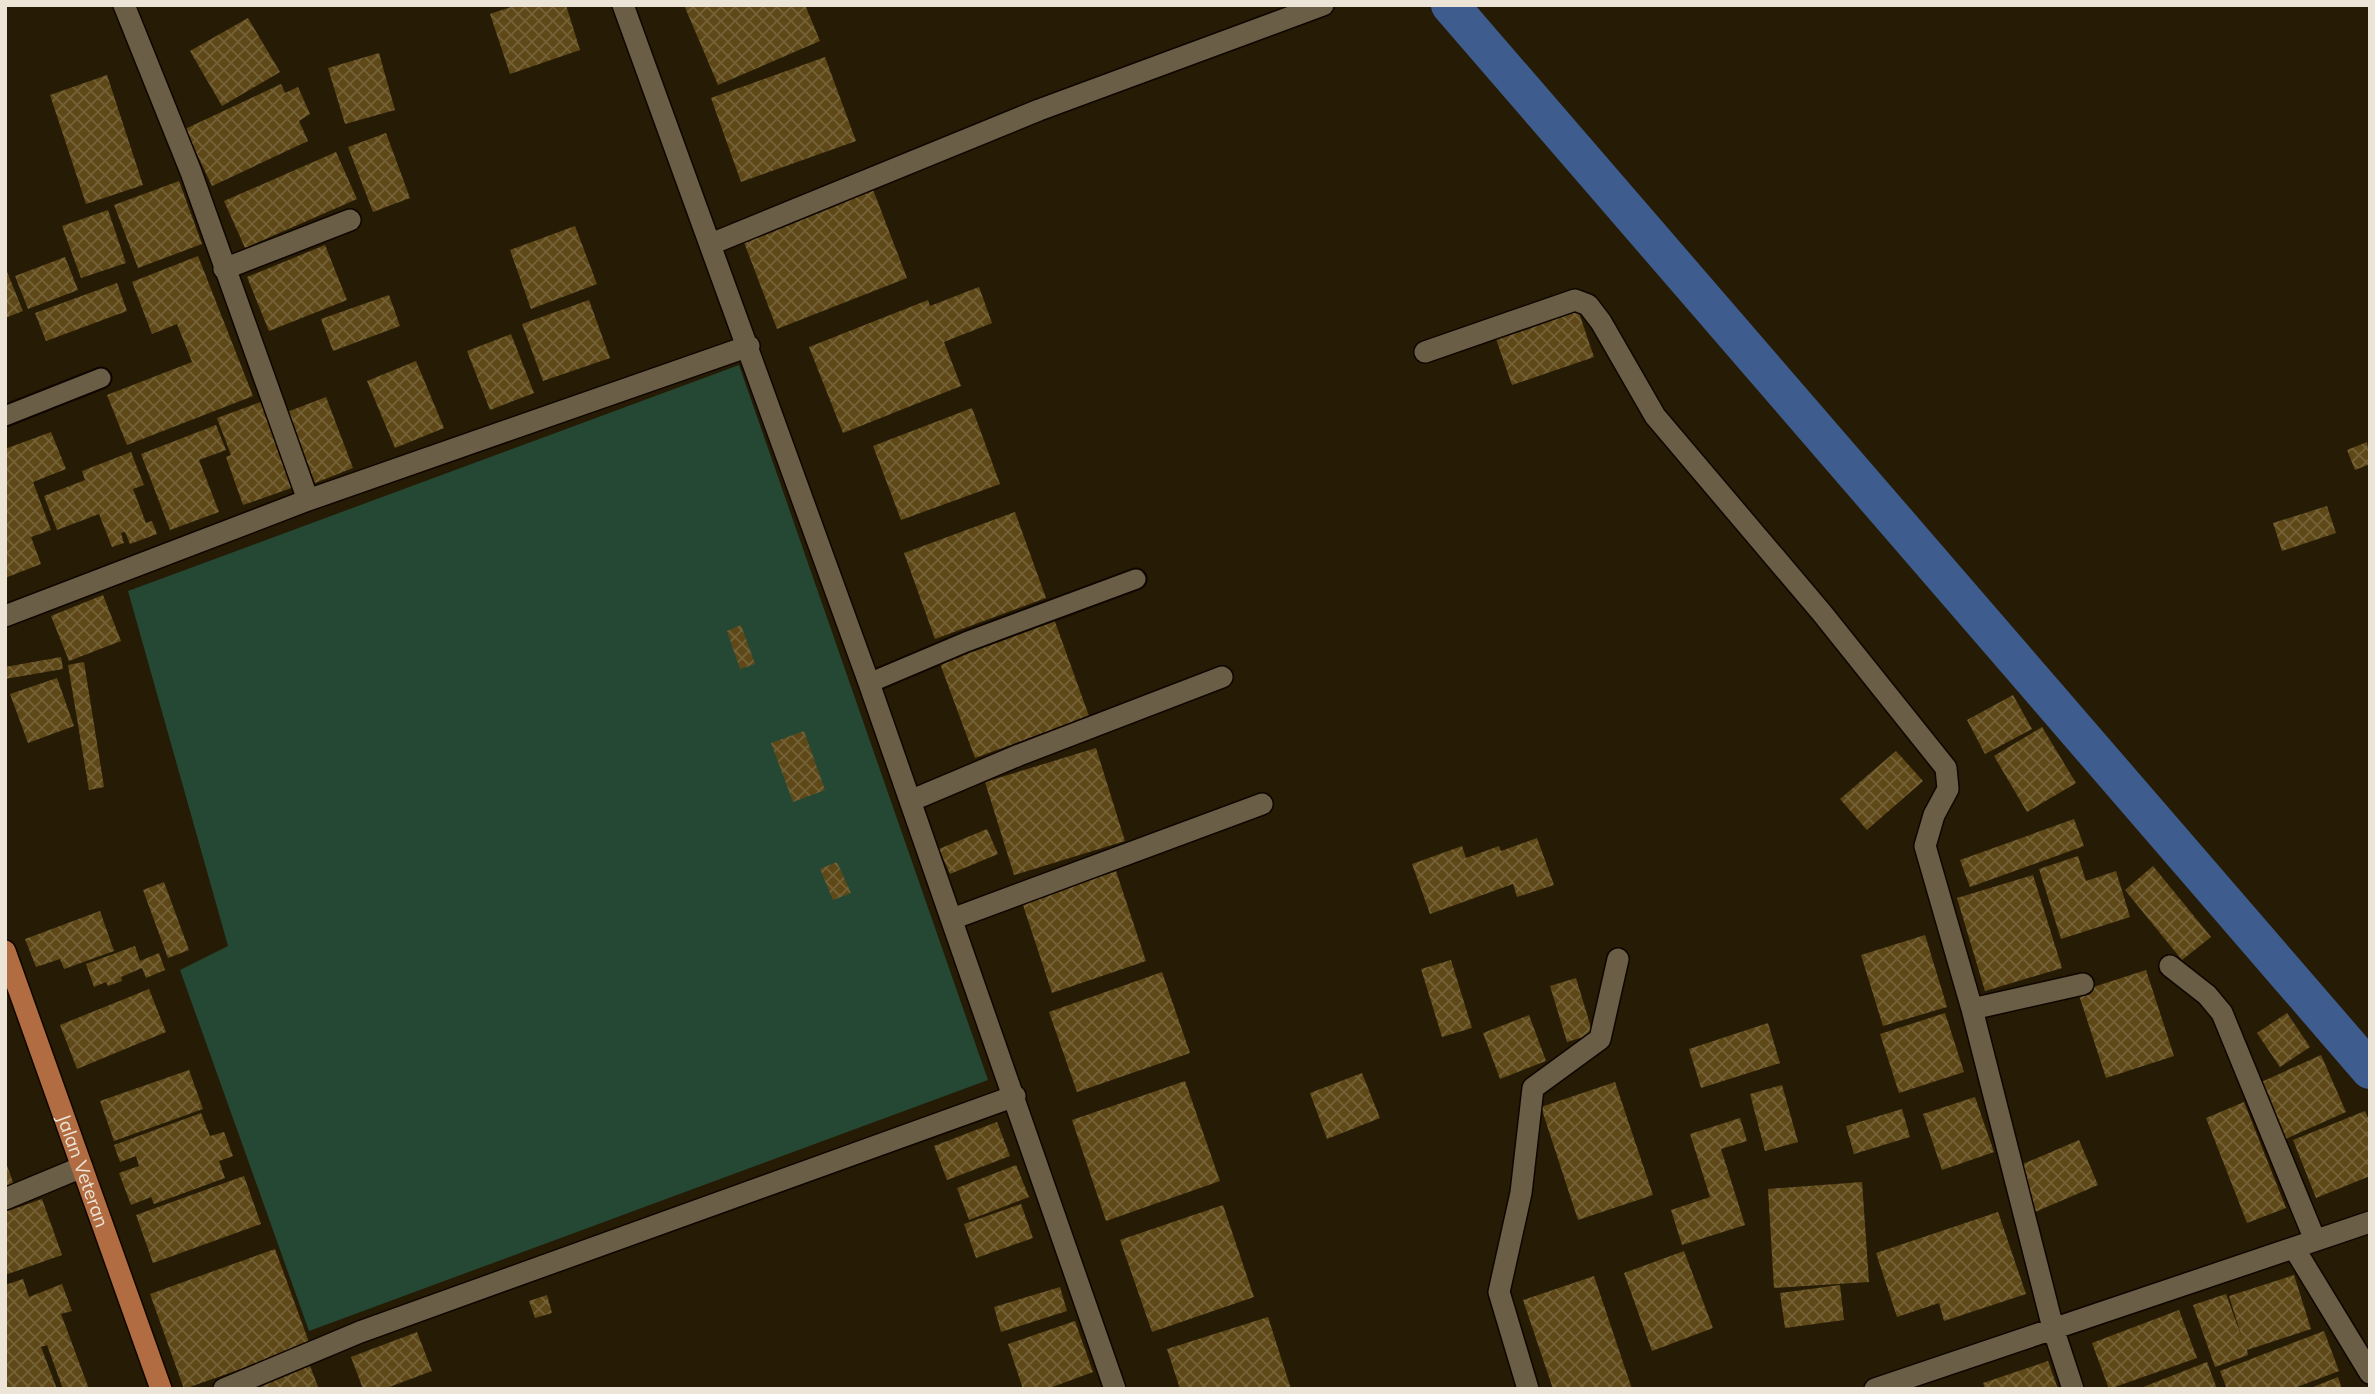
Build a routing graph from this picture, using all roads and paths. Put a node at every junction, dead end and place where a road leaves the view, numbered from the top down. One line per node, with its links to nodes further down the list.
1 (124, 5): 6 (street)
2 (622, 5): 5 (street)
3 (1323, 5): 5 (street)
4 (350, 220): 6 (street)
5 (711, 244): 7 (street)
6 (224, 269): 11 (street)
7 (749, 346): 11 (street); 15 (street)
8 (1424, 352): 23 (street)
9 (101, 378): 10 (lane)
10 (5, 416)
11 (308, 500): 13 (street)
12 (1136, 579): 15 (lane)
13 (5, 616)
14 (1222, 677): 16 (street)
15 (869, 684): 16 (street)
16 (910, 802): 18 (street)
17 (1262, 804): 18 (street)
18 (952, 919): 24 (street)
19 (5, 951): 25 (main road, Jalan Veteran)
20 (1618, 959): 35 (street)
21 (2170, 966): 28 (street)
22 (2083, 984): 23 (street)
23 (1972, 1009): 30 (street)
24 (1015, 1096): 33 (street); 34 (street)
25 (82, 1167): 26 (street); 32 (main road, Jalan Veteran)
26 (5, 1199)
27 (2370, 1222): 28 (street)
28 (2315, 1240): 29 (street)
29 (2294, 1248): 30 (street); 31 (street)
30 (2053, 1328): 36 (street); 37 (street)
31 (2370, 1373)
32 (161, 1389)
33 (224, 1389)
34 (1115, 1389)
35 (1528, 1389)
36 (1875, 1389)
37 (2073, 1389)

